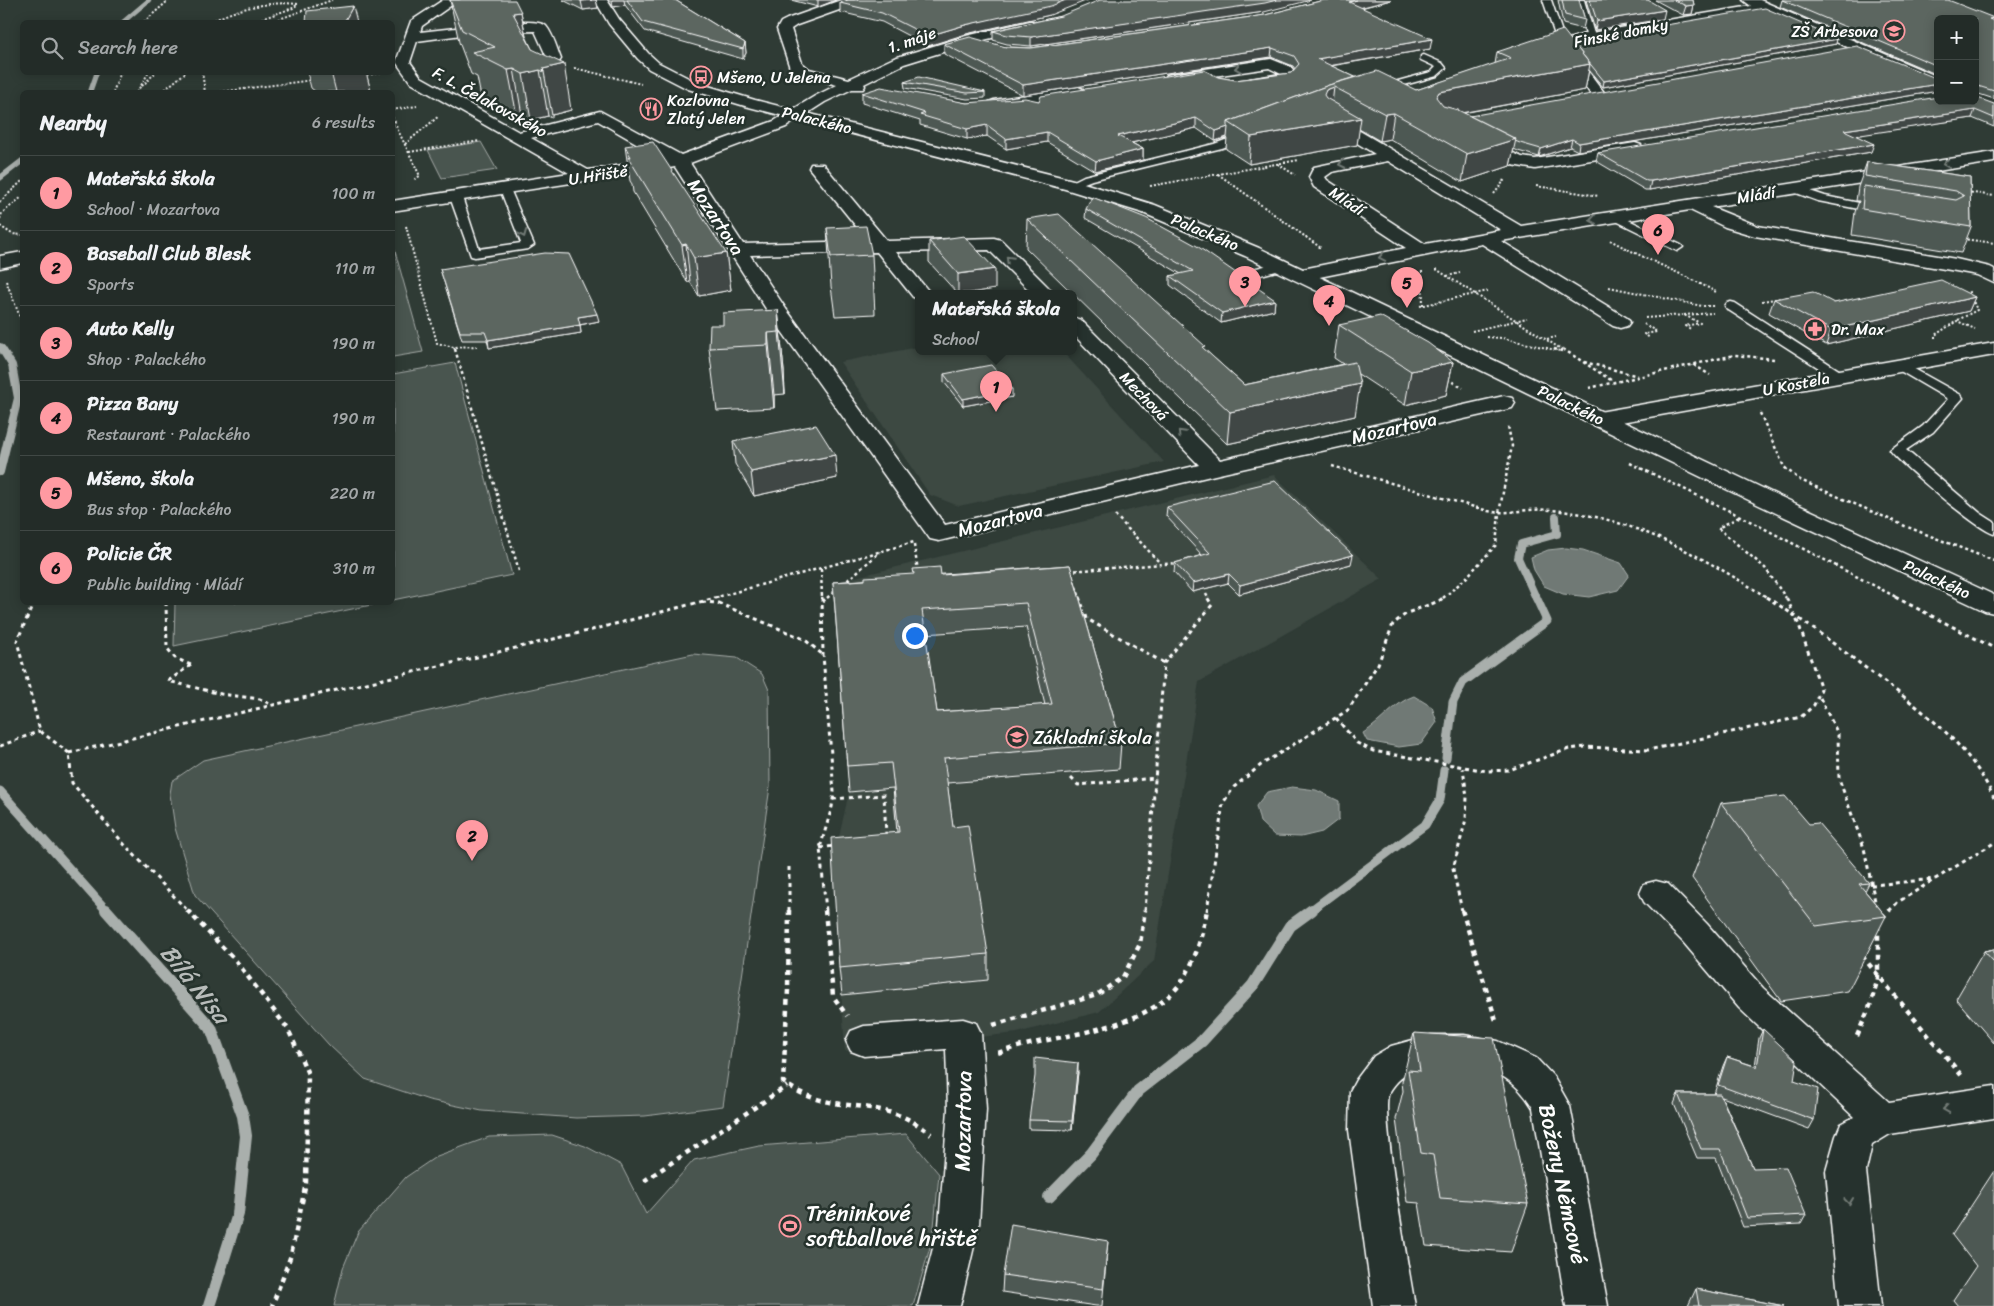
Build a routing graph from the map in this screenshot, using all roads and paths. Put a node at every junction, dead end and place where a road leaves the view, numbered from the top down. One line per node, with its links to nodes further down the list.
1 (169, 0): 13 (path)
2 (332, 0): 16 (path)
3 (600, 0): 54 (street, Palackého)
4 (848, 0): 38 (street)
5 (1547, 0): 25 (lane)
6 (1580, 0): 21 (lane)
7 (1749, 0): 10 (street)
8 (449, 2): 19 (street); 20 (street, F. L. Čelakovského)
9 (1700, 4): 12 (street)
10 (1766, 7): 12 (street, Finské domky); 24 (street)
11 (1665, 13): 17 (street, Finské domky)
12 (1721, 15): 17 (street, Finské domky)
13 (146, 20)
14 (214, 20): 15 (path)
15 (258, 20)
16 (281, 20)
17 (1680, 21): 21 (street, Finské domky)
18 (1045, 22): 22 (street, 1. máje)
19 (481, 29): 20 (street); 28 (street)
20 (412, 37): 59 (street, F. L. Čelakovského)
21 (1591, 37): 25 (street, Finské domky)
22 (971, 39): 23 (street); 38 (street, 1. máje)
23 (988, 46)
24 (1855, 46): 26 (street); 37 (street)
25 (1562, 47): 48 (street, Finské domky)
26 (1827, 52)
27 (1424, 58): 47 (lane)
28 (554, 59)
29 (1206, 73): 29 (street, one-way to 29); 36 (street)
30 (119, 75): 41 (path)
31 (147, 75): 39 (path)
32 (153, 75): 39 (path)
33 (182, 75): 42 (path)
34 (202, 75): 43 (path)
35 (317, 79): 44 (path)
36 (1158, 80)
37 (1934, 80)
38 (853, 85): 40 (street); 54 (street, 1. máje)
39 (140, 88)
40 (872, 88)
41 (114, 90)
42 (164, 90)
43 (205, 90)
44 (235, 90)
45 (1091, 90): 51 (street)
46 (1617, 91): 48 (street)
47 (1365, 93)
48 (1598, 95): 49 (street)
49 (1578, 98)
50 (420, 105): 52 (path)
51 (977, 106)
52 (395, 109)
53 (444, 111): 61 (path)
54 (795, 114): 66 (street, U Hřiště); 76 (street, Palackého)
55 (1330, 120): 64 (street)
56 (395, 126): 61 (path)
57 (1261, 130): 76 (lane)
58 (1467, 136): 67 (street)
59 (517, 137): 66 (street); 71 (street, F. L. Čelakovského)
60 (483, 142): 63 (path)
61 (405, 144): 63 (path)
62 (1652, 145): 67 (street)
63 (409, 152): 74 (path)
64 (1390, 156): 94 (street); 103 (street, Mládí, one-way to 103)
65 (1989, 159): 79 (street, Mládí, one-way to 79)
66 (680, 160): 71 (street, U Hřiště); 102 (street, Mozartova)
67 (1520, 161): 73 (path)
68 (1278, 164): 70 (path)
69 (817, 168): 100 (street)
70 (1218, 174): 78 (path); 105 (path)
71 (588, 177): 80 (street, U Hřiště)
72 (1496, 177): 73 (path)
73 (1504, 181): 82 (path)
74 (409, 182)
75 (20, 183): 87 (path)
76 (1071, 185): 108 (street, Palackého)
77 (1533, 186): 83 (path)
78 (1141, 187)
79 (1795, 188): 88 (street, Mládí); 90 (lane)
80 (505, 189): 85 (street, U Hřiště); 85 (lane, one-way to 85)
81 (1962, 191): 84 (path)
82 (1492, 196)
83 (1602, 196)
84 (1994, 196)
85 (456, 197): 89 (street, U Hřiště)
86 (20, 199): 92 (path)
87 (0, 202)
88 (1693, 205): 91 (street, Mládí); 107 (street)
89 (396, 206): 136 (path)
90 (1887, 212)
91 (1616, 217): 94 (street, Mládí, one-way to 94); 101 (lane)
92 (0, 219)
93 (0, 227): 95 (path)
94 (1518, 232): 96 (street, Mládí)
95 (20, 235)
96 (1484, 238): 103 (street, Mládí); 112 (street)
97 (1608, 238): 119 (path)
98 (1985, 243): 99 (path)
99 (1994, 243)
100 (881, 246): 102 (street); 113 (street); 114 (street, one-way to 100)
101 (1677, 247)
102 (738, 250): 157 (street, Mozartova)
103 (1421, 256): 105 (street, Mládí, one-way to 105); 118 (path)
104 (20, 259): 106 (street)
105 (1343, 265): 108 (street, Mládí)
106 (2, 268): 121 (path)
107 (1970, 268): 111 (street); 125 (path)
108 (1290, 270): 109 (lane); 149 (street, Palackého)
109 (1257, 272)
110 (1460, 273): 116 (path)
111 (1994, 277)
112 (1559, 284): 119 (path); 124 (street)
113 (918, 290)
114 (1040, 290)
115 (1488, 291): 116 (path)
116 (1475, 294): 118 (path); 123 (path)
117 (1794, 297): 119 (path)
118 (1423, 305): 120 (path)
119 (1731, 306): 140 (lane)
120 (1414, 307)
121 (19, 316)
122 (1527, 318): 123 (path)
123 (1517, 320): 129 (path); 133 (path)
124 (1628, 321): 127 (path); 132 (path)
125 (1957, 321): 128 (path); 134 (path)
126 (1077, 327): 152 (street, Mechová, one-way to 126)
127 (1691, 329)
128 (1979, 330)
129 (1467, 332)
130 (1485, 337): 138 (path)
131 (1556, 337): 133 (path)
132 (1650, 338)
133 (1547, 340): 138 (path)
134 (1933, 343)
135 (477, 346): 136 (path)
136 (454, 347): 164 (path)
137 (1994, 349): 141 (street, U Kostela)
138 (1566, 352): 139 (path)
139 (1581, 361): 144 (path); 145 (path)
140 (1819, 362): 142 (lane); 144 (path)
141 (1900, 365): 142 (street, U Kostela); 156 (lane)
142 (1840, 376): 149 (street, U Kostela)
143 (1442, 377): 147 (path)
144 (1639, 377): 145 (path)
145 (1614, 382): 146 (path)
146 (1584, 389)
147 (1504, 403): 152 (street, Mozartova); 154 (path)
148 (1760, 407): 160 (path)
149 (1599, 419): 173 (street, Palackého)
150 (1628, 462): 155 (path)
151 (1331, 466): 154 (path)
152 (1215, 468): 153 (street, Mozartova)
153 (1097, 496): 157 (street, Mozartova); 162 (path)
154 (1499, 513): 176 (path); 182 (path)
155 (1740, 516): 176 (path); 177 (path)
156 (1994, 529)
157 (939, 534): 158 (path)
158 (913, 542): 159 (path); 167 (path)
159 (881, 551): 163 (path); 170 (path)
160 (1994, 561)
161 (1178, 563): 162 (path)
162 (1160, 564): 166 (path)
163 (821, 569): 169 (path); 170 (path)
164 (520, 571)
165 (1061, 571): 166 (path)
166 (1070, 571): 174 (path)
167 (918, 574)
168 (1206, 594): 179 (path)
169 (699, 602): 178 (path); 181 (path)
170 (822, 602): 178 (path)
171 (33, 605): 183 (path)
172 (166, 605): 181 (path)
173 (1994, 605)
174 (1083, 607)
175 (1086, 615): 179 (path)
176 (1796, 616): 180 (path); 189 (path)
177 (1994, 648)
178 (823, 655): 190 (path)
179 (1164, 663): 188 (path)
180 (1820, 698): 186 (path); 196 (path)
181 (273, 705): 185 (path)
182 (1336, 718): 186 (path); 204 (path)
183 (40, 731): 184 (path); 185 (path)
184 (0, 746)
185 (69, 752): 210 (path)
186 (1463, 768): 205 (path)
187 (1071, 778): 188 (path)
188 (1156, 778): 204 (path)
189 (1994, 798)
190 (833, 799): 191 (path); 194 (path)
191 (886, 842)
192 (1994, 843): 195 (path)
193 (839, 846): 194 (path)
194 (820, 848): 203 (path)
195 (1935, 879): 196 (path); 199 (path)
196 (1872, 884): 197 (path); 199 (path)
197 (1854, 888)
198 (1656, 893): 208 (street)
199 (1879, 922): 201 (path)
200 (1861, 955): 201 (path)
201 (1878, 978): 202 (path); 207 (path)
202 (1857, 1036)
203 (864, 1041): 204 (street)
204 (964, 1051): 211 (street, Mozartova)
205 (1509, 1062): 212 (street, Boženy Němcové); 213 (street, Boženy Němcové)
206 (787, 1086): 209 (path)
207 (1990, 1103): 208 (street, one-way to 208)
208 (1882, 1119): 214 (street, one-way to 214)
209 (644, 1181)
210 (272, 1306)
211 (939, 1306)
212 (1394, 1306)
213 (1587, 1306)
214 (1860, 1306)

